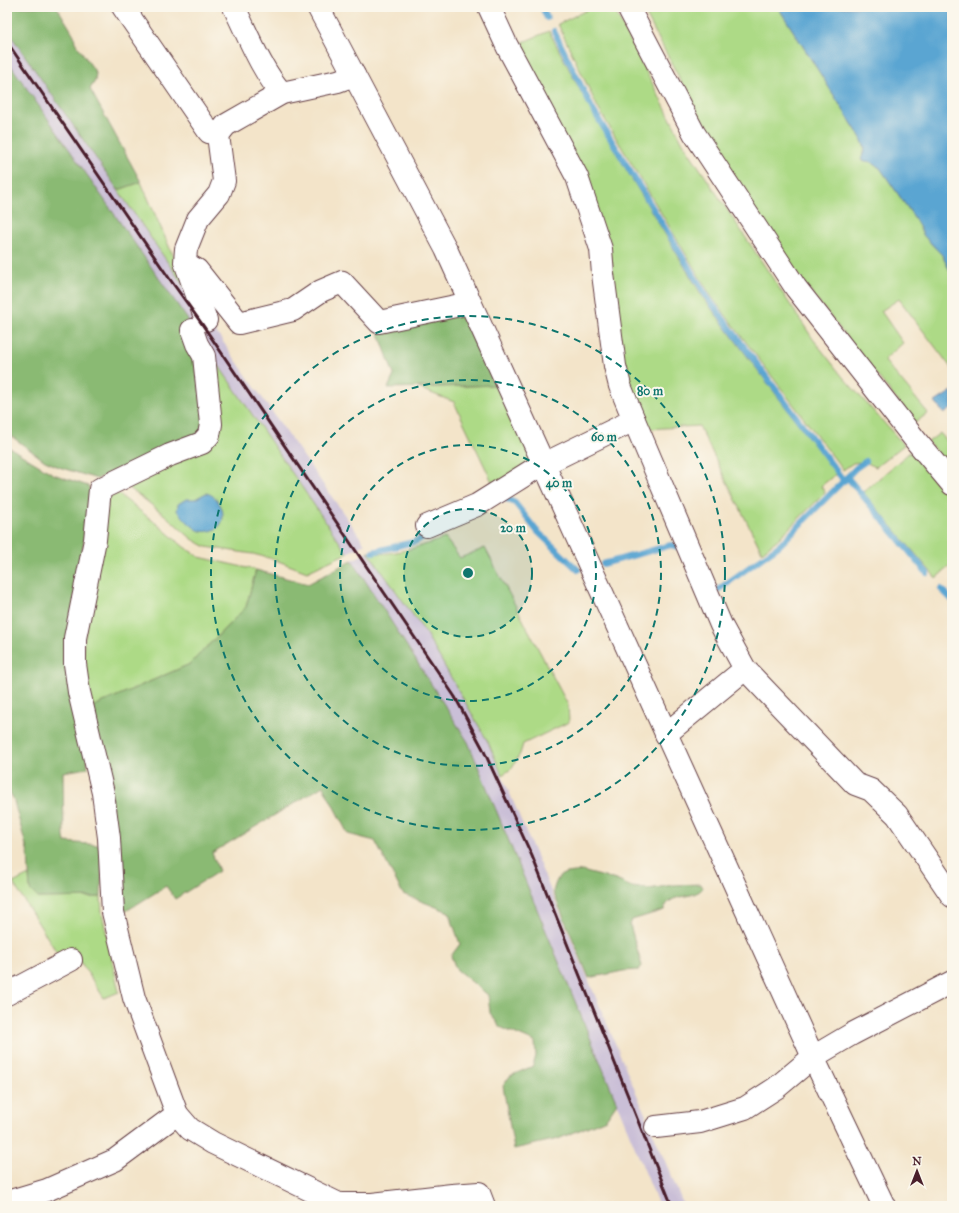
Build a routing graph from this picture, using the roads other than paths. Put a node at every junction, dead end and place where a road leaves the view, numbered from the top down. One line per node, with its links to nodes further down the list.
1 (123, 7): 8 (street)
2 (234, 7): 7 (street)
3 (318, 7): 6 (street)
4 (489, 7): 11 (street)
5 (628, 7): 13 (street)
6 (354, 75): 7 (street); 10 (street)
7 (282, 93): 8 (street)
8 (218, 135): 9 (street)
9 (185, 263): 10 (street); 22 (street)
10 (470, 303): 12 (street)
11 (634, 420): 12 (street); 15 (street)
12 (544, 465): 14 (street); 16 (street)
13 (952, 484)
14 (427, 526)
15 (746, 669): 16 (street); 17 (street)
16 (666, 734): 21 (street)
17 (952, 896)
18 (70, 960): 20 (street)
19 (952, 982): 21 (street)
20 (7, 994)
21 (813, 1057): 23 (street); 26 (street)
22 (177, 1114): 24 (street); 25 (street)
23 (656, 1127)
24 (7, 1202)
25 (484, 1206)
26 (884, 1206)

